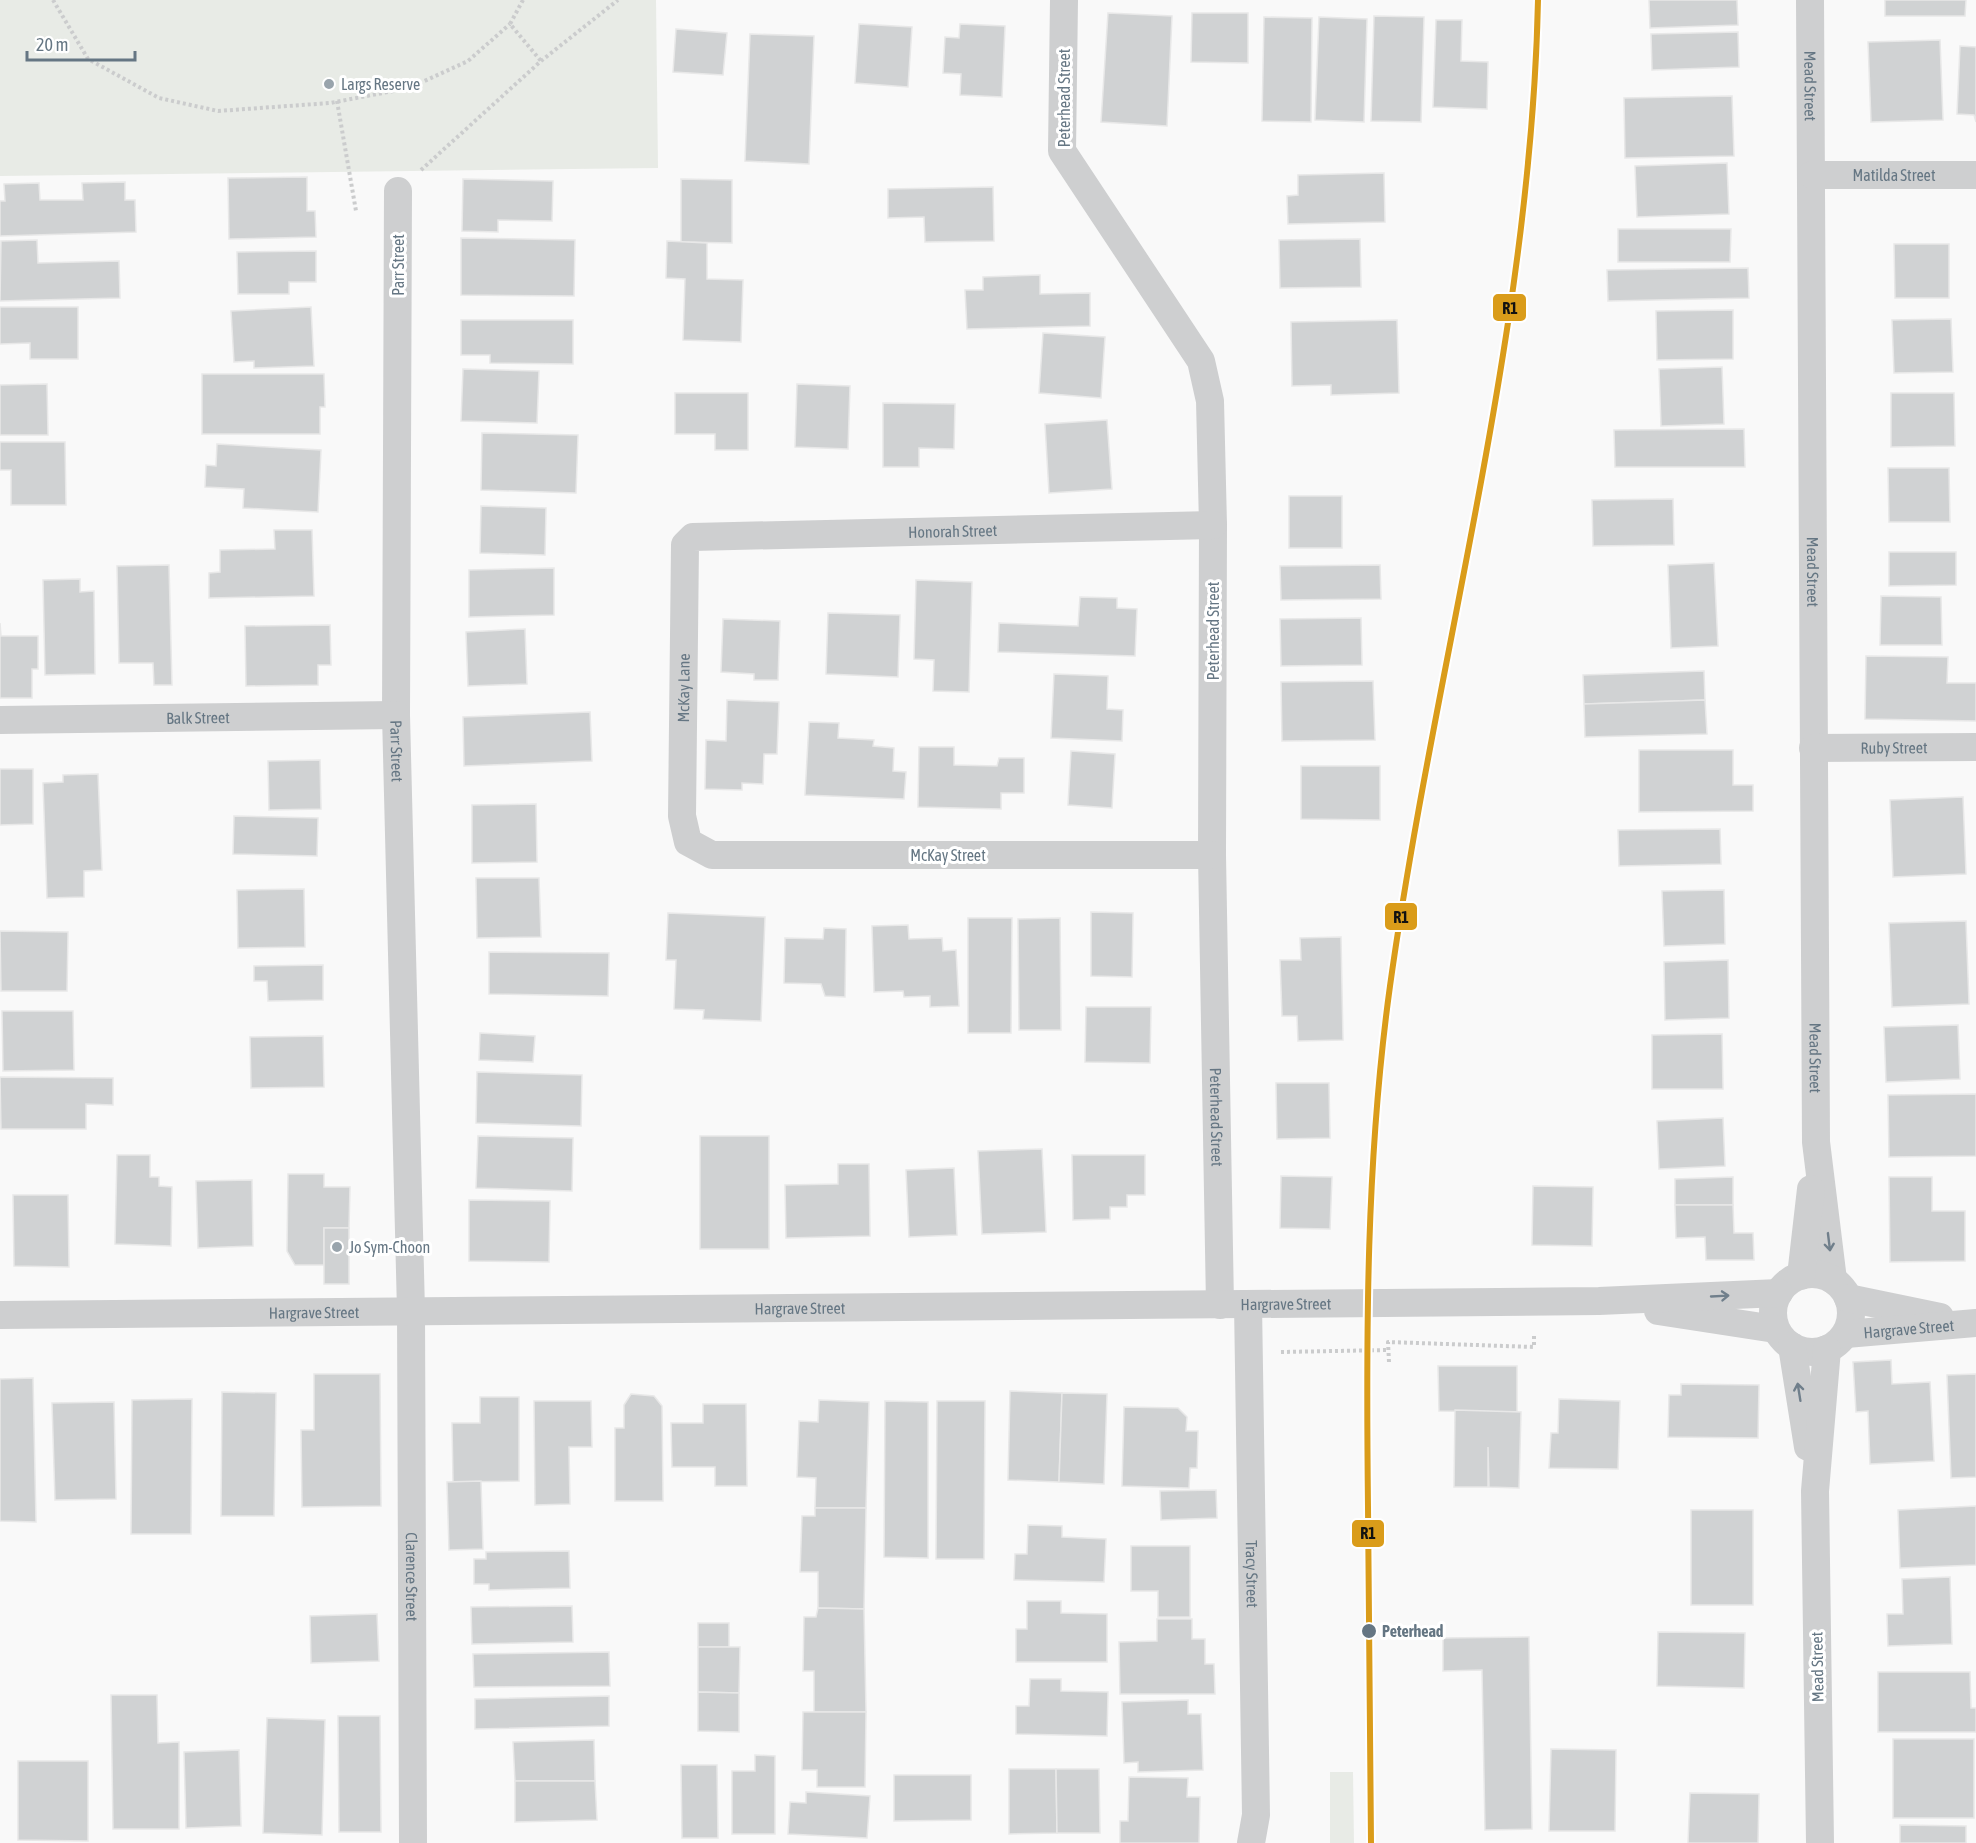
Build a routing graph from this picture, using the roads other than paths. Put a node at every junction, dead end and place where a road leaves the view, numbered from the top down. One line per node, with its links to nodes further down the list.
1 (1064, 0): 6 (street, Peterhead Street)
2 (1810, 0): 3 (street, Mead Street)
3 (1812, 175): 4 (street, Matilda Street); 11 (street, Mead Street)
4 (1976, 175)
5 (398, 191): 8 (street, Parr Street)
6 (1213, 525): 7 (street, Honorah Street); 13 (street, Peterhead Street)
7 (693, 537): 12 (street, McKay Lane)
8 (396, 715): 9 (street, Balk Street); 20 (street, Parr Street)
9 (0, 720)
10 (1976, 747): 11 (street, Ruby Street)
11 (1813, 748): 14 (street, Mead Street)
12 (688, 842): 13 (street, McKay Street)
13 (1212, 855): 19 (street, Peterhead Street)
14 (1816, 1142): 15 (street, Mead Street); 16 (street, Mead Street, one-way to 16)
15 (1790, 1284): 16 (street); 17 (street, Hargrave Street, one-way to 15); 23 (street)
16 (1841, 1289): 22 (street, Hargrave Street); 24 (street)
17 (1599, 1301): 18 (street, Hargrave Street); 23 (street, Hargrave Street)
18 (1248, 1304): 19 (street, Hargrave Street); 27 (street, Tracy Street)
19 (1220, 1305): 20 (street, Hargrave Street)
20 (411, 1311): 21 (street, Hargrave Street); 26 (street, Clarence Street)
21 (0, 1315)
22 (1974, 1323): 24 (street, Hargrave Street)
23 (1783, 1338): 24 (street); 25 (street, Mead Street, one-way to 23)
24 (1836, 1342): 25 (street, Mead Street)
25 (1815, 1491): 28 (street, Mead Street)
26 (413, 1843)
27 (1251, 1843)
28 (1820, 1843)

